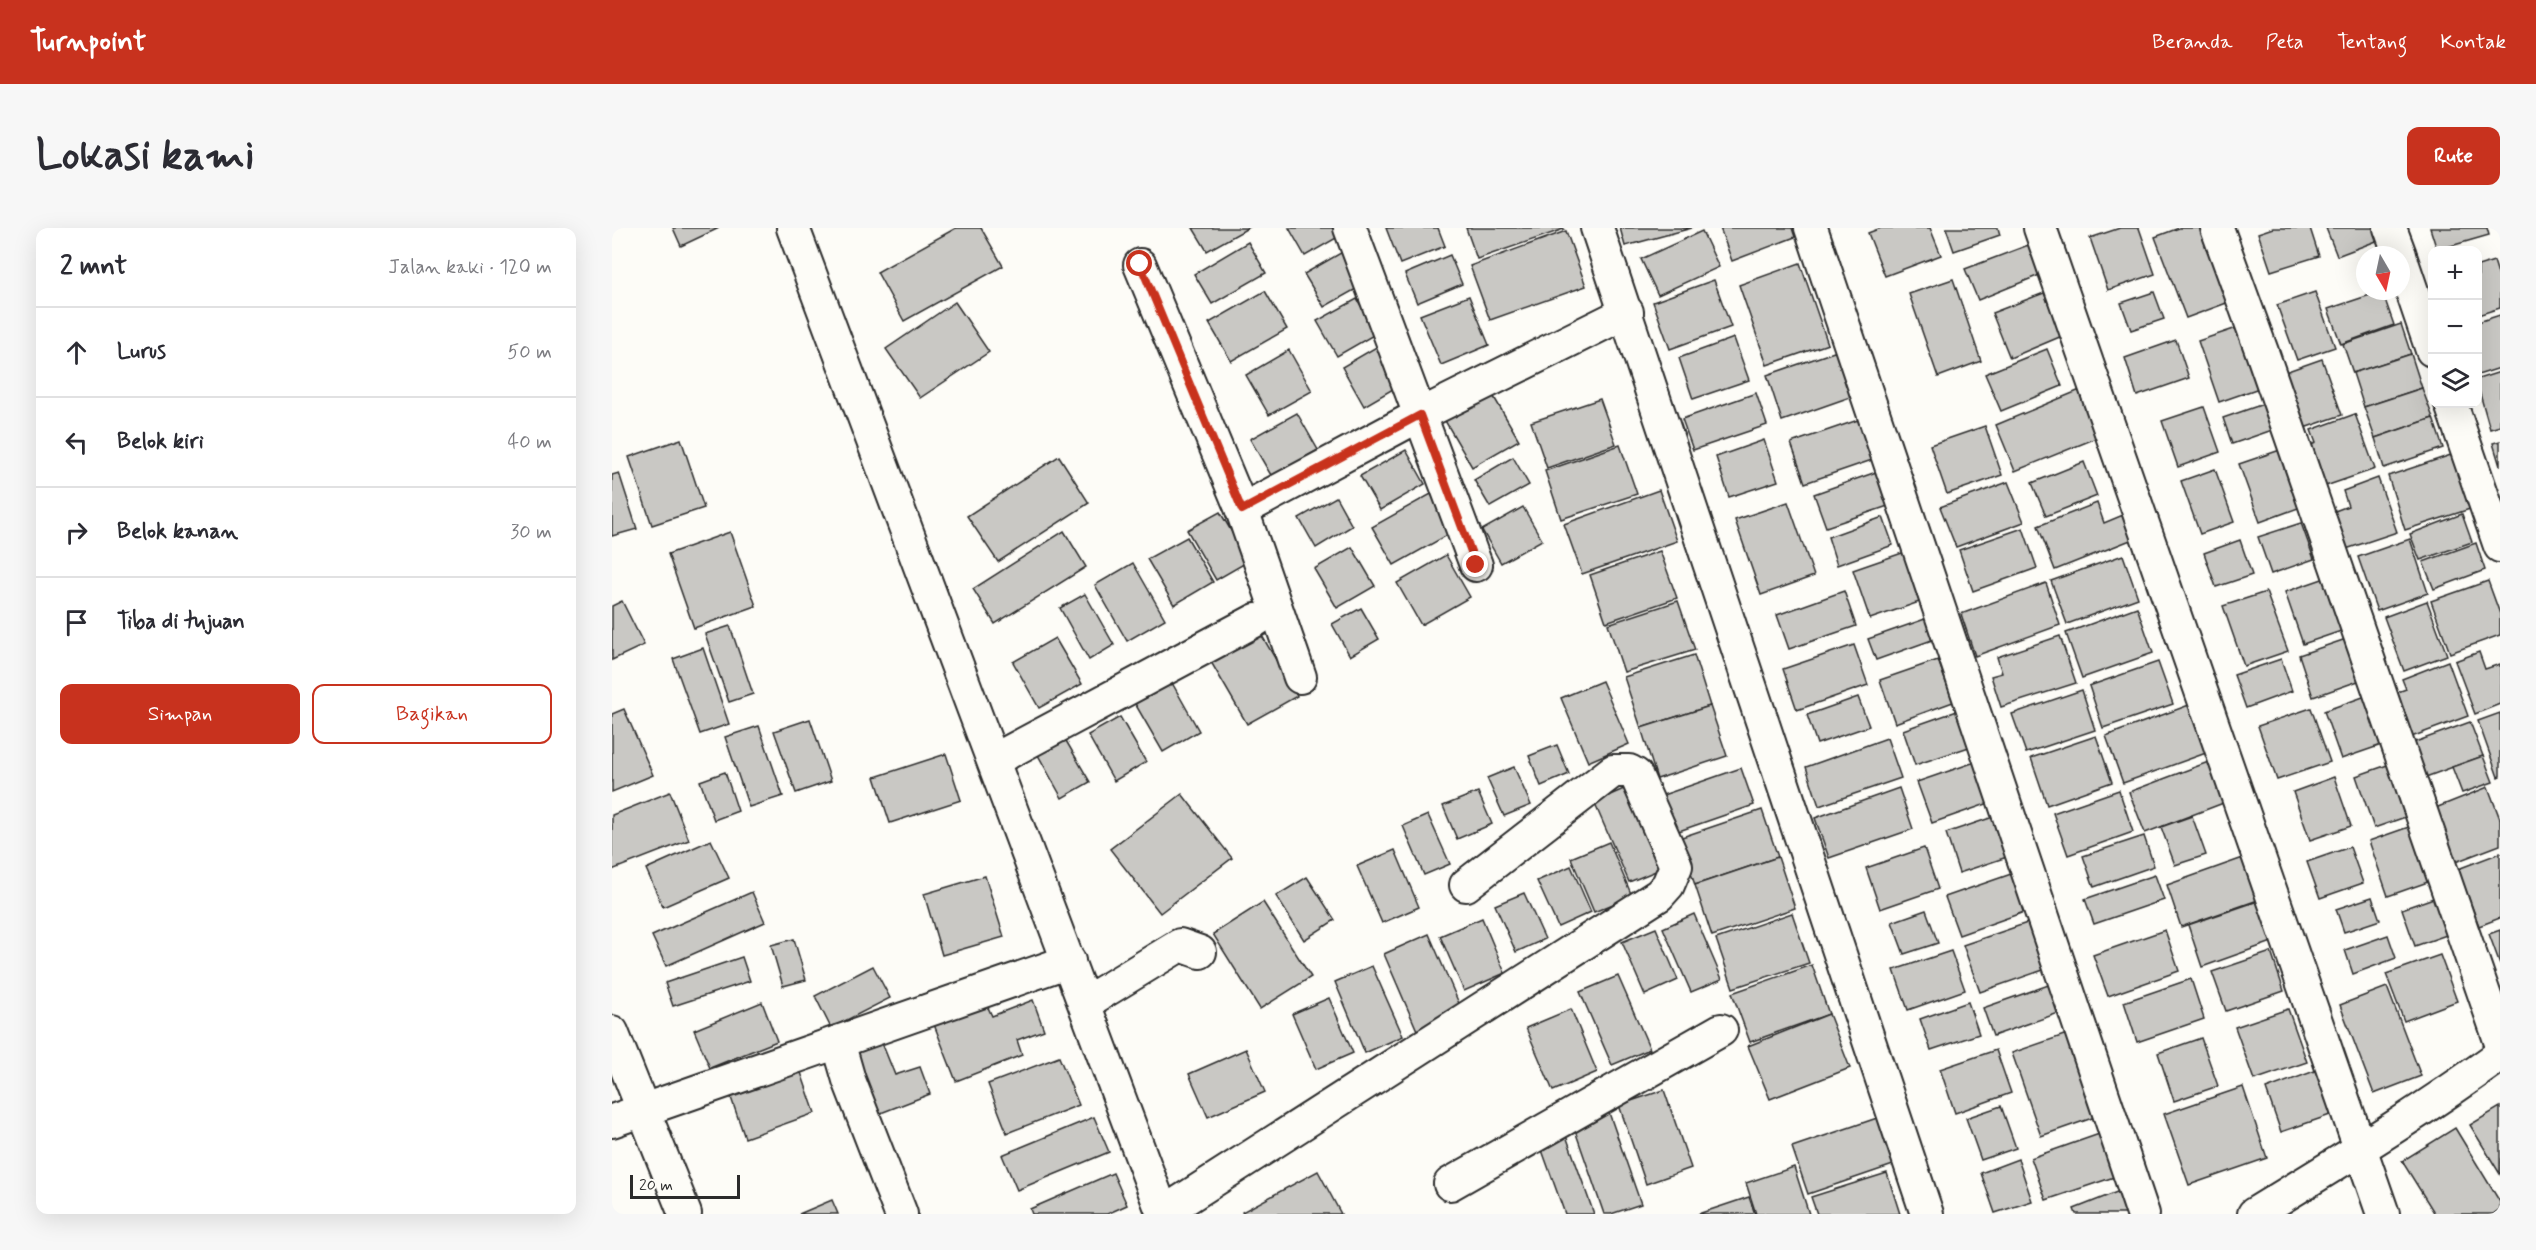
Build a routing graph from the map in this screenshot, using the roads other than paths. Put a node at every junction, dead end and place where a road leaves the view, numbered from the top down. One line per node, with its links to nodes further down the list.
1 (793, 228): 20 (street)
2 (1350, 228): 14 (street)
3 (1597, 228): 11 (street)
4 (1811, 228): 38 (street)
5 (2040, 228): 32 (street)
6 (2217, 228): 27 (street)
7 (2390, 228): 8 (street)
8 (2396, 246)
9 (1140, 264): 15 (street)
10 (2410, 285): 12 (street)
11 (1627, 312): 14 (street); 37 (street)
12 (2428, 336)
13 (2452, 408): 16 (street)
14 (1420, 415): 15 (street); 17 (street)
15 (1242, 510): 19 (street)
16 (2500, 546)
17 (1476, 565)
18 (1256, 620): 20 (street)
19 (1300, 677)
20 (994, 760): 23 (street)
21 (1466, 885): 36 (street)
22 (1200, 952): 24 (street)
23 (1069, 961): 24 (street); 28 (street)
24 (1085, 1003): 36 (street)
25 (1721, 1030): 33 (street)
26 (612, 1032): 30 (street)
27 (2500, 1040)
28 (838, 1042): 30 (street); 35 (street)
29 (2500, 1055): 32 (street)
30 (643, 1110): 31 (street); 34 (street)
31 (612, 1121)
32 (2360, 1149): 39 (street); 40 (street)
33 (1450, 1184)
34 (684, 1214)
35 (901, 1214)
36 (1163, 1214)
37 (1927, 1214)
38 (2143, 1214)
39 (2254, 1214)
40 (2383, 1214)

